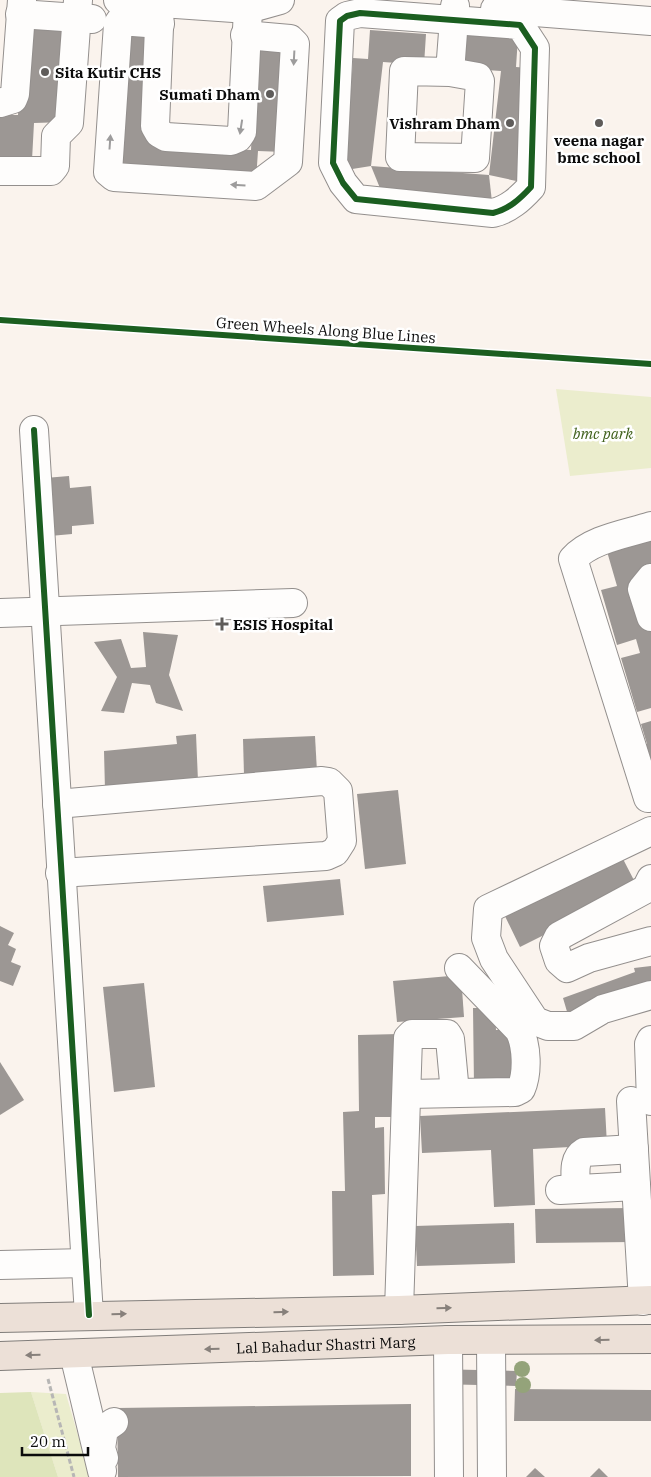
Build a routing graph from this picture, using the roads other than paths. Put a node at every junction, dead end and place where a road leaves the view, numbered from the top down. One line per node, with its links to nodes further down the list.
1 (118, 0): 7 (street)
2 (280, 0): 9 (street)
3 (384, 0): 6 (street)
4 (13, 7): 5 (street); 11 (street)
5 (82, 12): 12 (street)
6 (454, 13): 6 (street); 8 (street); 10 (street)
7 (160, 14): 9 (street); 9 (street, one-way to 7); 9 (street, one-way to 7)
8 (651, 21)
9 (247, 22)
10 (450, 72)
11 (0, 103)
12 (0, 171)
13 (34, 430): 17 (street)
14 (651, 526): 20 (street)
15 (651, 578): 19 (street)
16 (293, 603): 17 (street)
17 (45, 611): 18 (street); 21 (street)
18 (0, 613)
19 (651, 617)
20 (650, 802)
21 (58, 804): 23 (street); 23 (street)
22 (651, 831): 28 (street)
23 (60, 873): 35 (street)
24 (651, 879): 25 (street)
25 (615, 906): 26 (street); 26 (street)
26 (640, 943)
27 (459, 968): 30 (street)
28 (651, 995)
29 (651, 1040): 32 (street)
30 (455, 1093): 31 (street); 31 (street)
31 (408, 1094): 38 (street)
32 (641, 1101): 33 (street)
33 (634, 1149): 34 (street); 34 (street)
34 (636, 1186): 37 (street)
35 (86, 1263): 36 (street); 39 (street)
36 (0, 1265)
37 (647, 1301): 38 (main road, one-way to 37)
38 (399, 1310): 39 (main road, one-way to 38)
39 (89, 1315): 40 (main road)
40 (0, 1318)
41 (651, 1339): 43 (main road, Lal Bahadur Shastri Marg, one-way to 43)
42 (448, 1340): 43 (main road, Lal Bahadur Shastri Marg); 44 (main road, Lal Bahadur Shastri Marg, one-way to 44); 48 (street)
43 (491, 1342): 49 (street)
44 (74, 1354): 45 (main road, Lal Bahadur Shastri Marg, one-way to 45); 47 (street)
45 (0, 1356)
46 (114, 1422): 47 (street)
47 (105, 1474)
48 (449, 1477)
49 (492, 1477)

